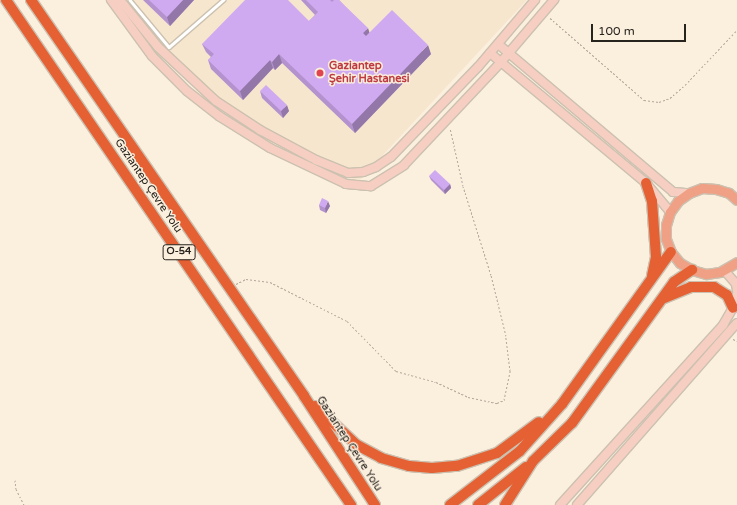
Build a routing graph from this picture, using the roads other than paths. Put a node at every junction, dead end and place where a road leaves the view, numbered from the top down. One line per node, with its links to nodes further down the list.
1 (6, 0): 32 (highway, Gaziantep Çevre Yolu / O-54)
2 (31, 0): 29 (highway, Gaziantep Çevre Yolu / O-54)
3 (111, 0): 12 (street)
4 (120, 0): 11 (street)
5 (130, 0): 6 (lane)
6 (223, 0)
7 (535, 0): 9 (street)
8 (554, 0): 10 (street)
9 (498, 44): 10 (street); 11 (street)
10 (510, 52): 12 (street); 15 (street)
11 (490, 53): 12 (street)
12 (501, 62): 13 (street)
13 (646, 184): 18 (street); 23 (highway)
14 (737, 187): 16 (main road)
15 (689, 193): 16 (main road); 18 (main road)
16 (729, 193): 17 (main road)
17 (737, 200)
18 (670, 212): 19 (main road)
19 (671, 252): 21 (main road); 23 (highway)
20 (737, 262): 22 (main road)
21 (692, 270): 22 (main road); 26 (highway)
22 (724, 270): 24 (street)
23 (652, 280): 30 (highway)
24 (737, 290)
25 (737, 294): 27 (street)
26 (664, 298): 27 (highway); 31 (highway)
27 (733, 308): 37 (street)
28 (737, 323): 38 (street)
29 (304, 396): 30 (highway); 33 (highway, Gaziantep Çevre Yolu / O-54)
30 (562, 404): 34 (highway)
31 (533, 461): 35 (highway); 36 (highway)
32 (351, 505)
33 (375, 505)
34 (450, 505)
35 (478, 505)
36 (505, 505)
37 (560, 505)
38 (577, 505)

